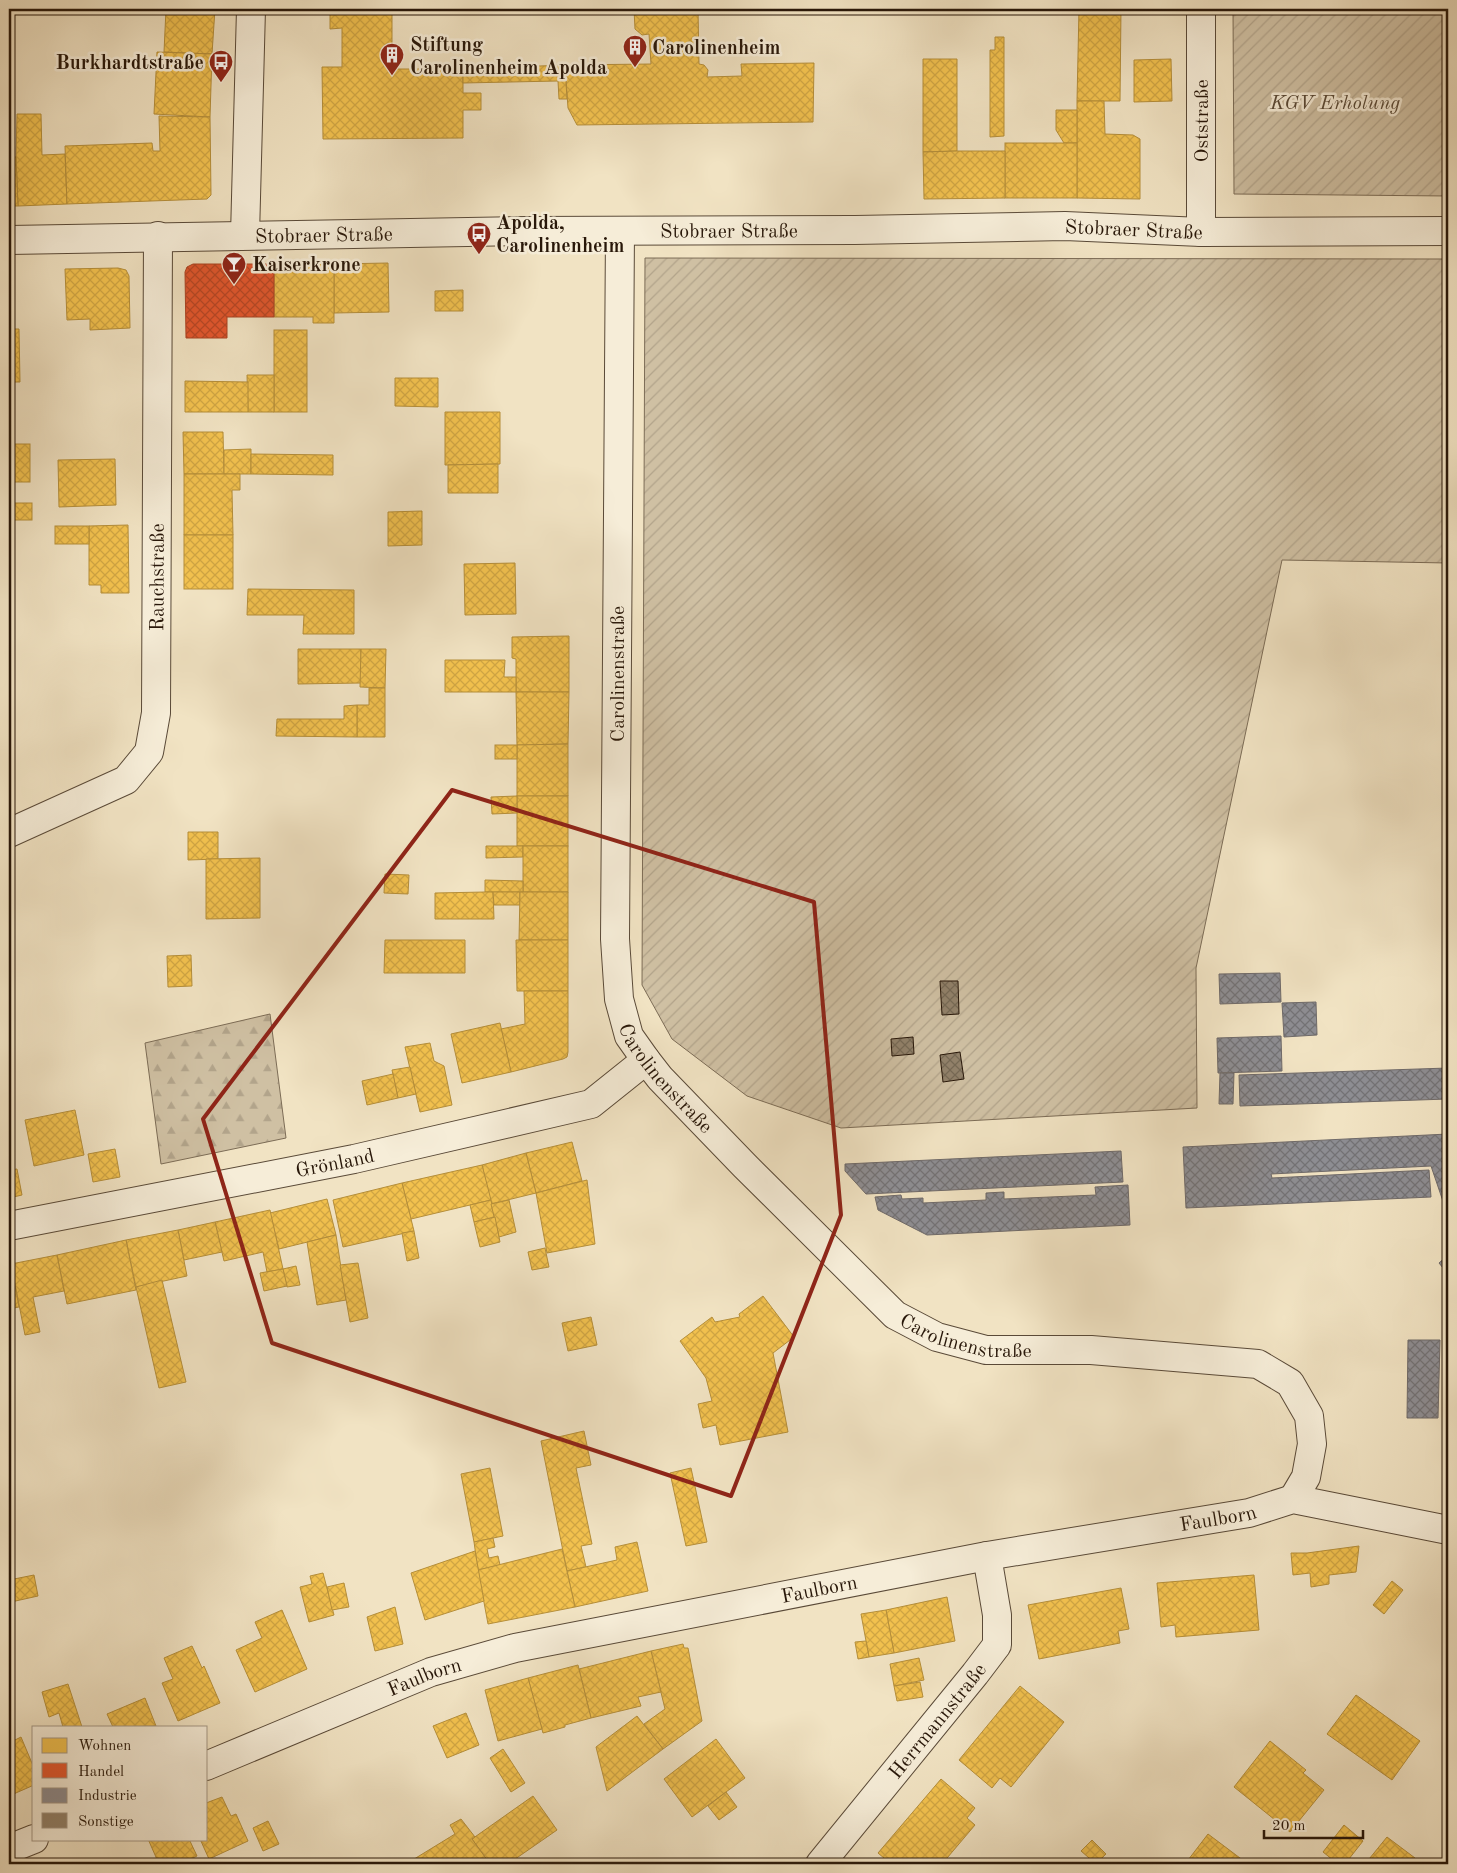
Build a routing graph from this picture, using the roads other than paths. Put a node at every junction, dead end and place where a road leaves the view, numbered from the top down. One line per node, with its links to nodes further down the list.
1 (250, 9): 6 (street)
2 (1201, 9): 5 (street, Oststraße)
3 (620, 230): 5 (street, Stobraer Straße); 6 (street, Stobraer Straße); 10 (street, Carolinenstraße)
4 (1448, 231): 5 (street, Stobraer Straße)
5 (1201, 232)
6 (245, 235): 7 (street, Stobraer Straße)
7 (158, 236): 8 (street, Stobraer Straße); 9 (street, Rauchstraße)
8 (9, 240)
9 (9, 832)
10 (646, 1060): 11 (street, Grönland); 12 (street, Carolinenstraße)
11 (9, 1226)
12 (1293, 1499): 13 (street, Faulborn); 14 (street, Faulborn)
13 (1448, 1530)
14 (987, 1556): 15 (street, Faulborn); 18 (street, Herrmannstraße)
15 (208, 1765)
16 (32, 1840): 17 (street)
17 (9, 1849)
18 (820, 1864)

